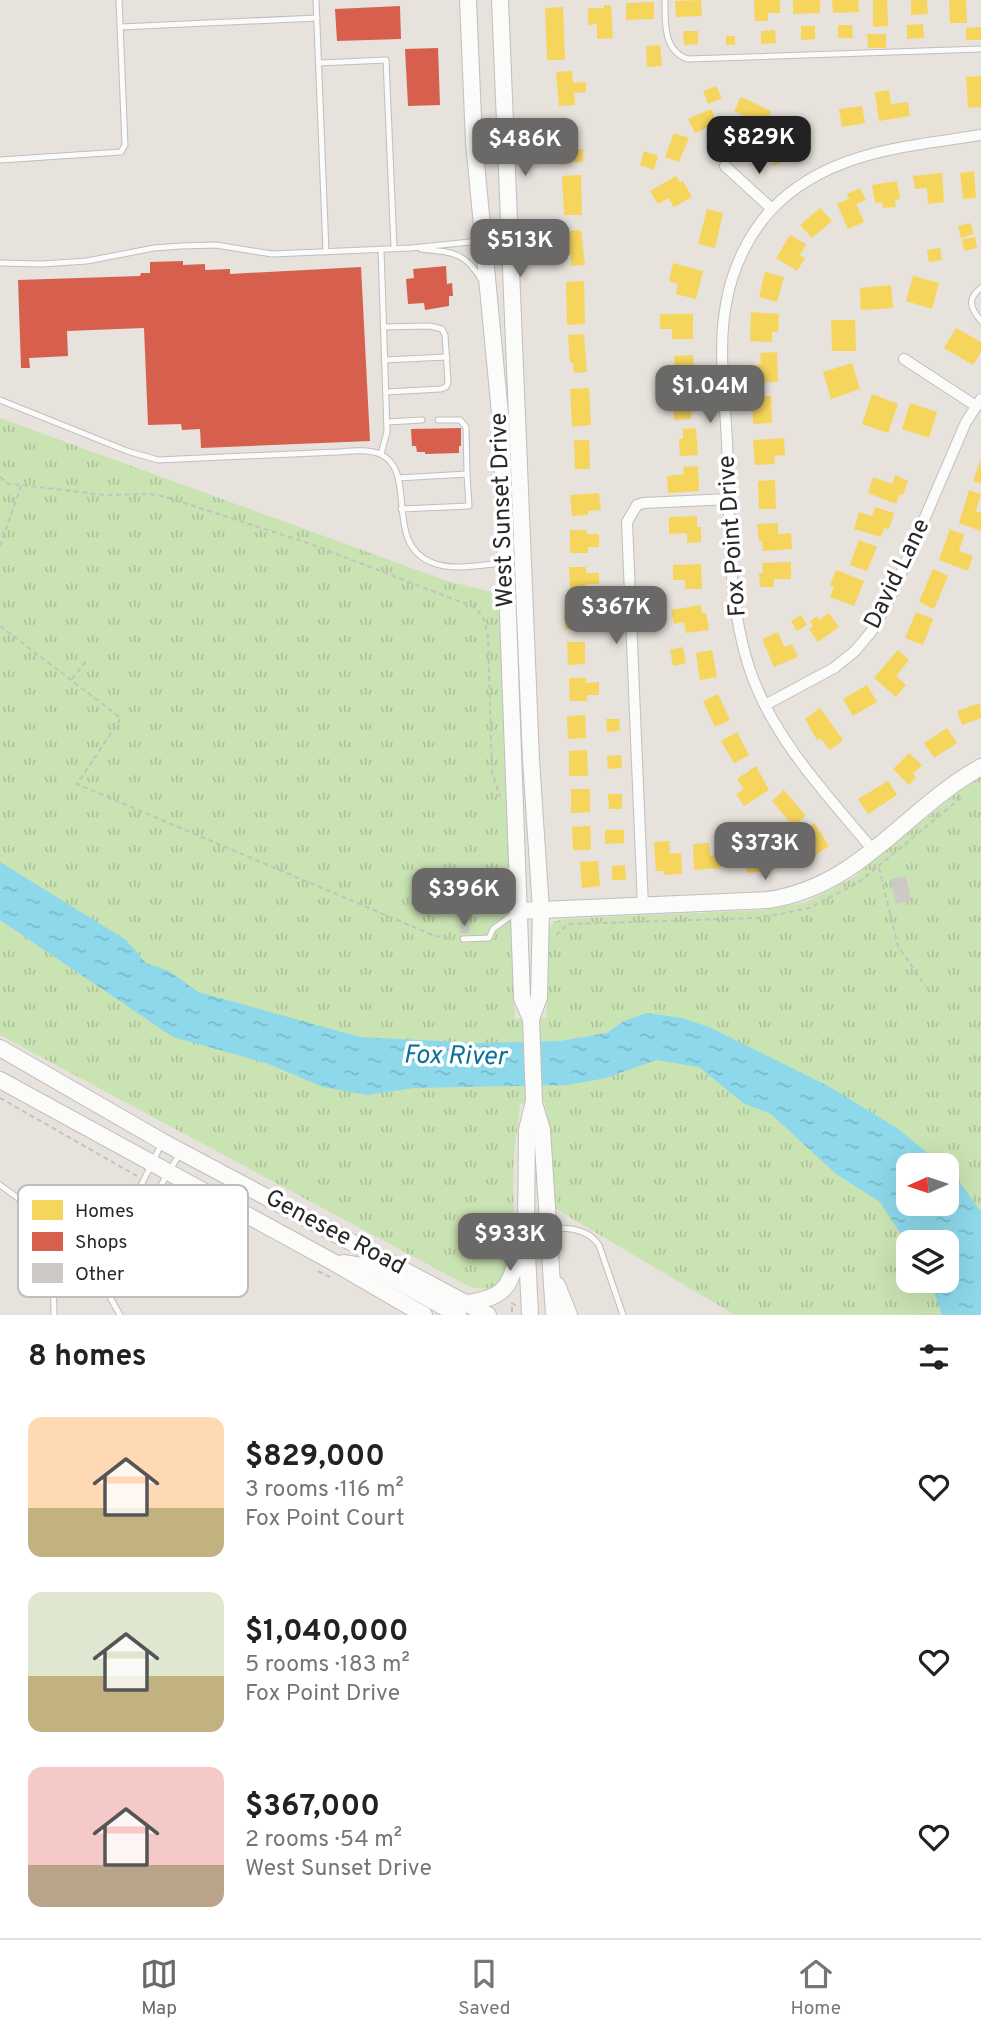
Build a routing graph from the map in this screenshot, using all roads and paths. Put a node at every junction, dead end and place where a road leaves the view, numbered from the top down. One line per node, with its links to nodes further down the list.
1 (119, 0): 7 (lane)
2 (316, 0): 6 (lane)
3 (468, 0): 13 (main road, West Sunset Drive)
4 (500, 0): 20 (main road, West Sunset Drive)
5 (665, 0): 8 (lane)
6 (317, 18): 7 (lane); 9 (lane)
7 (120, 27): 11 (lane)
8 (981, 49)
9 (319, 62): 16 (lane); 19 (lane)
10 (981, 135): 14 (street, Fox Point Drive)
11 (0, 159)
12 (725, 166): 14 (street)
13 (480, 202): 15 (main road, West Sunset Drive); 20 (main road)
14 (772, 209): 40 (street, Fox Point Drive)
15 (483, 240): 17 (lane); 23 (main road, West Sunset Drive); 26 (main road)
16 (394, 248): 17 (lane); 18 (lane)
17 (411, 248): 23 (lane)
18 (381, 249): 19 (lane); 25 (lane)
19 (326, 252): 21 (lane)
20 (510, 254): 26 (main road, West Sunset Drive)
21 (0, 263)
22 (981, 288): 24 (lane)
23 (489, 298): 44 (main road, West Sunset Drive)
24 (981, 321)
25 (383, 327): 27 (lane); 29 (lane)
26 (513, 337): 43 (main road, West Sunset Drive)
27 (447, 356): 29 (lane); 30 (lane)
28 (904, 359): 32 (street)
29 (384, 360): 30 (lane)
30 (386, 392): 35 (lane)
31 (0, 400): 36 (lane)
32 (979, 403): 48 (street, David Lane)
33 (422, 420): 35 (lane)
34 (438, 420): 37 (lane)
35 (387, 422): 36 (lane)
36 (381, 454): 38 (lane)
37 (467, 474): 38 (lane); 41 (lane)
38 (398, 478): 41 (lane)
39 (21, 485): 42 (path)
40 (730, 499): 48 (street, Fox Point Drive); 51 (street)
41 (401, 509): 44 (lane)
42 (0, 546)
43 (523, 561): 44 (lane); 52 (main road, West Sunset Drive)
44 (506, 563): 53 (main road, West Sunset Drive)
45 (0, 626): 47 (path)
46 (87, 660): 47 (path)
47 (71, 680): 54 (path)
48 (765, 705): 50 (street, Fox Point Drive)
49 (981, 767): 50 (main road)
50 (873, 850): 51 (main road); 55 (path)
51 (643, 906): 52 (main road)
52 (541, 910): 53 (main road); 56 (main road, West Sunset Drive)
53 (518, 911): 54 (lane); 56 (main road, West Sunset Drive)
54 (463, 939)
55 (925, 986)
56 (531, 1019): 60 (main road, West Sunset Drive)
57 (0, 1048): 61 (main road, Genesee Road)
58 (0, 1080): 63 (main road, Genesee Road)
59 (0, 1098): 64 (path)
60 (534, 1101): 74 (main road, West Sunset Drive); 75 (main road, West Sunset Drive)
61 (163, 1142): 62 (main road, Genesee Road); 63 (lane)
62 (181, 1152): 65 (lane); 70 (main road, Genesee Road)
63 (150, 1164): 65 (main road, Genesee Road); 67 (lane)
64 (122, 1168)
65 (169, 1174): 68 (lane); 69 (main road, Genesee Road)
66 (0, 1185): 72 (lane)
67 (140, 1185)
68 (162, 1185)
69 (190, 1185)
70 (240, 1185)
71 (248, 1189): 82 (main road, Genesee Road)
72 (18, 1198)
73 (248, 1216): 76 (main road, Genesee Road)
74 (550, 1229): 75 (lane); 78 (main road, West Sunset Drive); 91 (lane)
75 (526, 1230): 82 (main road); 83 (main road, West Sunset Drive)
76 (333, 1262): 82 (main road); 87 (main road, Genesee Road)
77 (313, 1268): 79 (path)
78 (552, 1271): 89 (main road, West Sunset Drive); 90 (main road)
79 (336, 1281)
80 (54, 1297): 85 (lane)
81 (111, 1297): 86 (lane)
82 (463, 1309): 88 (main road, Genesee Road)
83 (523, 1311): 84 (path)
84 (512, 1312)
85 (54, 1315)
86 (120, 1315)
87 (424, 1315)
88 (488, 1315)
89 (554, 1315)
90 (569, 1315)
91 (623, 1315)

